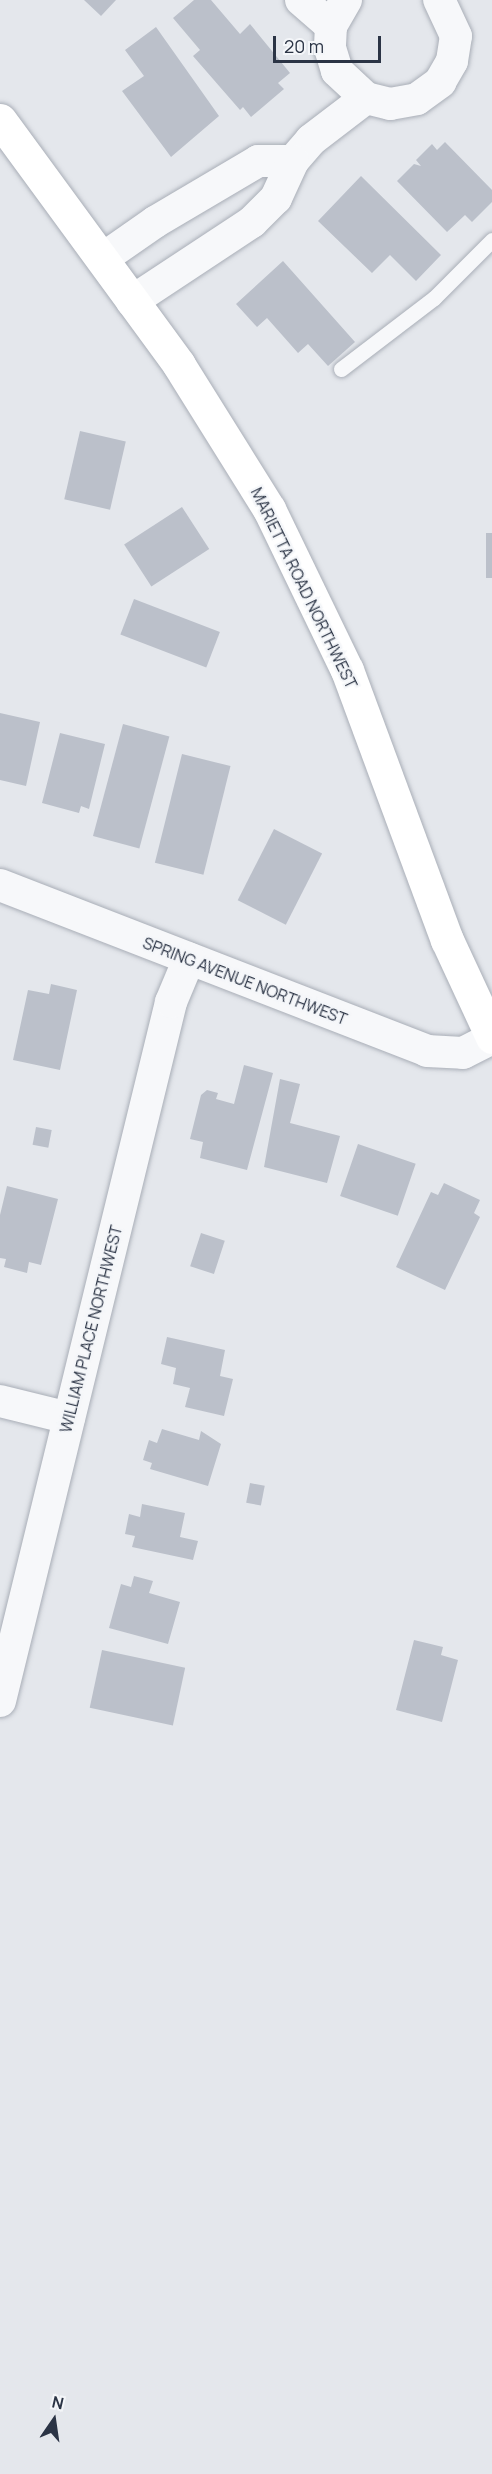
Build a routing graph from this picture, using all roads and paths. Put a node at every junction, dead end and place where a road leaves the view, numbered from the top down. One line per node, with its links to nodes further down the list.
1 (302, 0): 3 (street)
2 (439, 0): 4 (street)
3 (338, 13): 4 (street)
4 (366, 99): 6 (street)
5 (0, 120): 8 (main road, MARIETTA ROAD NORTHWEST)
6 (293, 161): 8 (street); 9 (street)
7 (492, 240): 10 (lane)
8 (102, 260): 9 (main road, MARIETTA ROAD NORTHWEST)
9 (132, 301): 13 (main road, MARIETTA ROAD NORTHWEST)
10 (341, 369)
11 (0, 885): 12 (street, SPRING AVENUE NORTHWEST)
12 (189, 959): 13 (street, SPRING AVENUE NORTHWEST); 15 (street, WILLIAM PLACE NORTHWEST)
13 (492, 1038)
14 (0, 1401): 15 (street)
15 (69, 1418): 16 (street, WILLIAM PLACE NORTHWEST)
16 (0, 1701)

